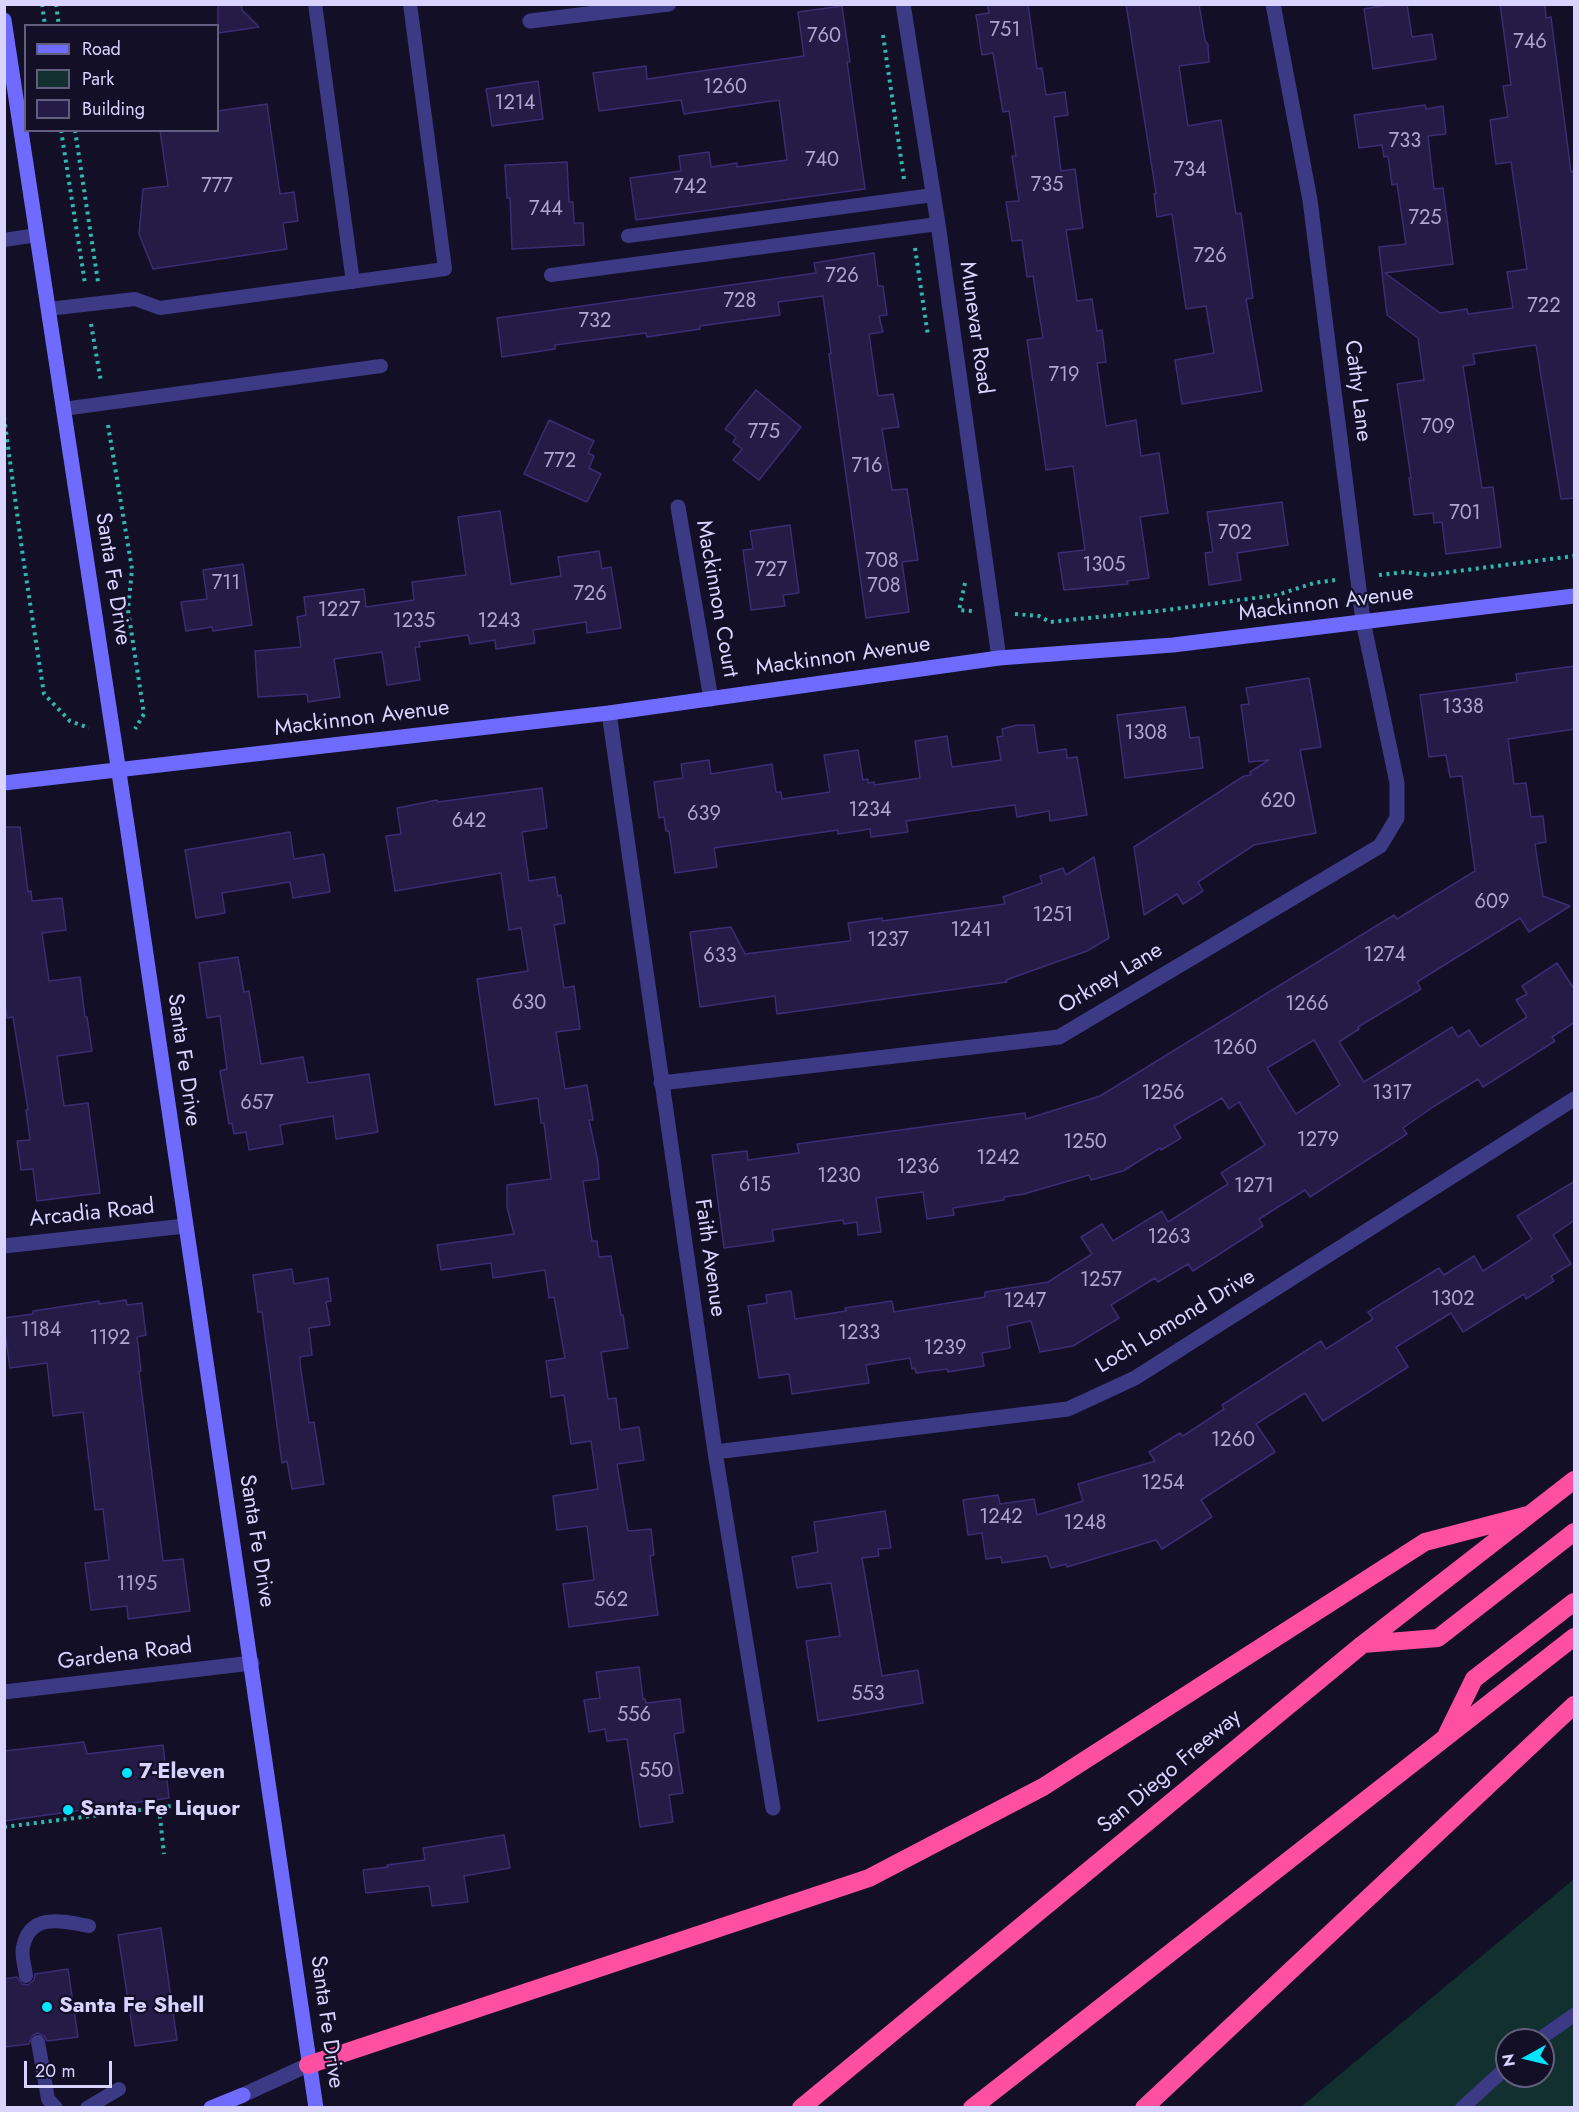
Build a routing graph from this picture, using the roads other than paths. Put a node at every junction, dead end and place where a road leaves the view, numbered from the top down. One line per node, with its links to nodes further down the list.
1 (315, 4): 14 (lane)
2 (410, 4): 14 (lane)
3 (669, 4): 7 (street)
4 (903, 4): 8 (street, Munevar Road)
5 (1273, 4): 20 (street, Cathy Lane)
6 (4, 20): 10 (main road, Santa Fe Drive)
7 (530, 21)
8 (933, 195): 9 (street, Munevar Road); 11 (lane)
9 (938, 224): 13 (lane); 21 (street, Munevar Road)
10 (37, 235): 12 (lane); 15 (main road, Santa Fe Drive)
11 (628, 236)
12 (4, 240)
13 (551, 275)
14 (353, 282): 15 (lane)
15 (48, 309): 17 (main road, Santa Fe Drive)
16 (381, 366): 17 (lane)
17 (63, 409): 24 (main road, Santa Fe Drive)
18 (678, 507): 22 (street, Mackinnon Court)
19 (1575, 596): 20 (main road, Mackinnon Avenue)
20 (1363, 621): 21 (main road, Mackinnon Avenue); 26 (street, Cathy Lane)
21 (999, 658): 22 (main road, Mackinnon Avenue)
22 (711, 699): 23 (main road, Mackinnon Avenue)
23 (609, 713): 24 (main road, Mackinnon Avenue); 27 (street, Faith Avenue)
24 (119, 770): 25 (main road, Mackinnon Avenue); 29 (main road, Santa Fe Drive)
25 (4, 783)
26 (1397, 783): 27 (street, Orkney Lane)
27 (661, 1083): 31 (street, Faith Avenue)
28 (1575, 1099): 31 (street, Loch Lomond Drive)
29 (185, 1226): 30 (street, Arcadia Road); 38 (main road, Santa Fe Drive)
30 (4, 1246)
31 (715, 1452): 42 (street, Faith Avenue)
32 (1575, 1480): 33 (highway, San Diego Freeway)
33 (1528, 1515): 37 (highway, San Diego Freeway); 48 (highway)
34 (1575, 1532): 37 (highway)
35 (1575, 1602): 41 (highway)
36 (1575, 1637): 41 (highway)
37 (1363, 1644): 56 (highway, San Diego Freeway)
38 (252, 1663): 39 (street, Gardena Road); 48 (main road, Santa Fe Drive)
39 (4, 1692)
40 (1575, 1705): 58 (highway)
41 (1445, 1738): 57 (highway)
42 (773, 1808)
43 (89, 1926): 44 (lane)
44 (26, 1976)
45 (1575, 2015): 46 (lane)
46 (1555, 2029)
47 (38, 2042): 52 (lane)
48 (309, 2065): 51 (street); 55 (main road, Santa Fe Drive)
49 (1495, 2078): 59 (lane)
50 (119, 2089): 53 (lane)
51 (243, 2095): 54 (main road)
52 (56, 2108)
53 (87, 2108)
54 (211, 2108)
55 (316, 2108)
56 (801, 2108)
57 (972, 2108)
58 (1144, 2108)
59 (1462, 2108)

